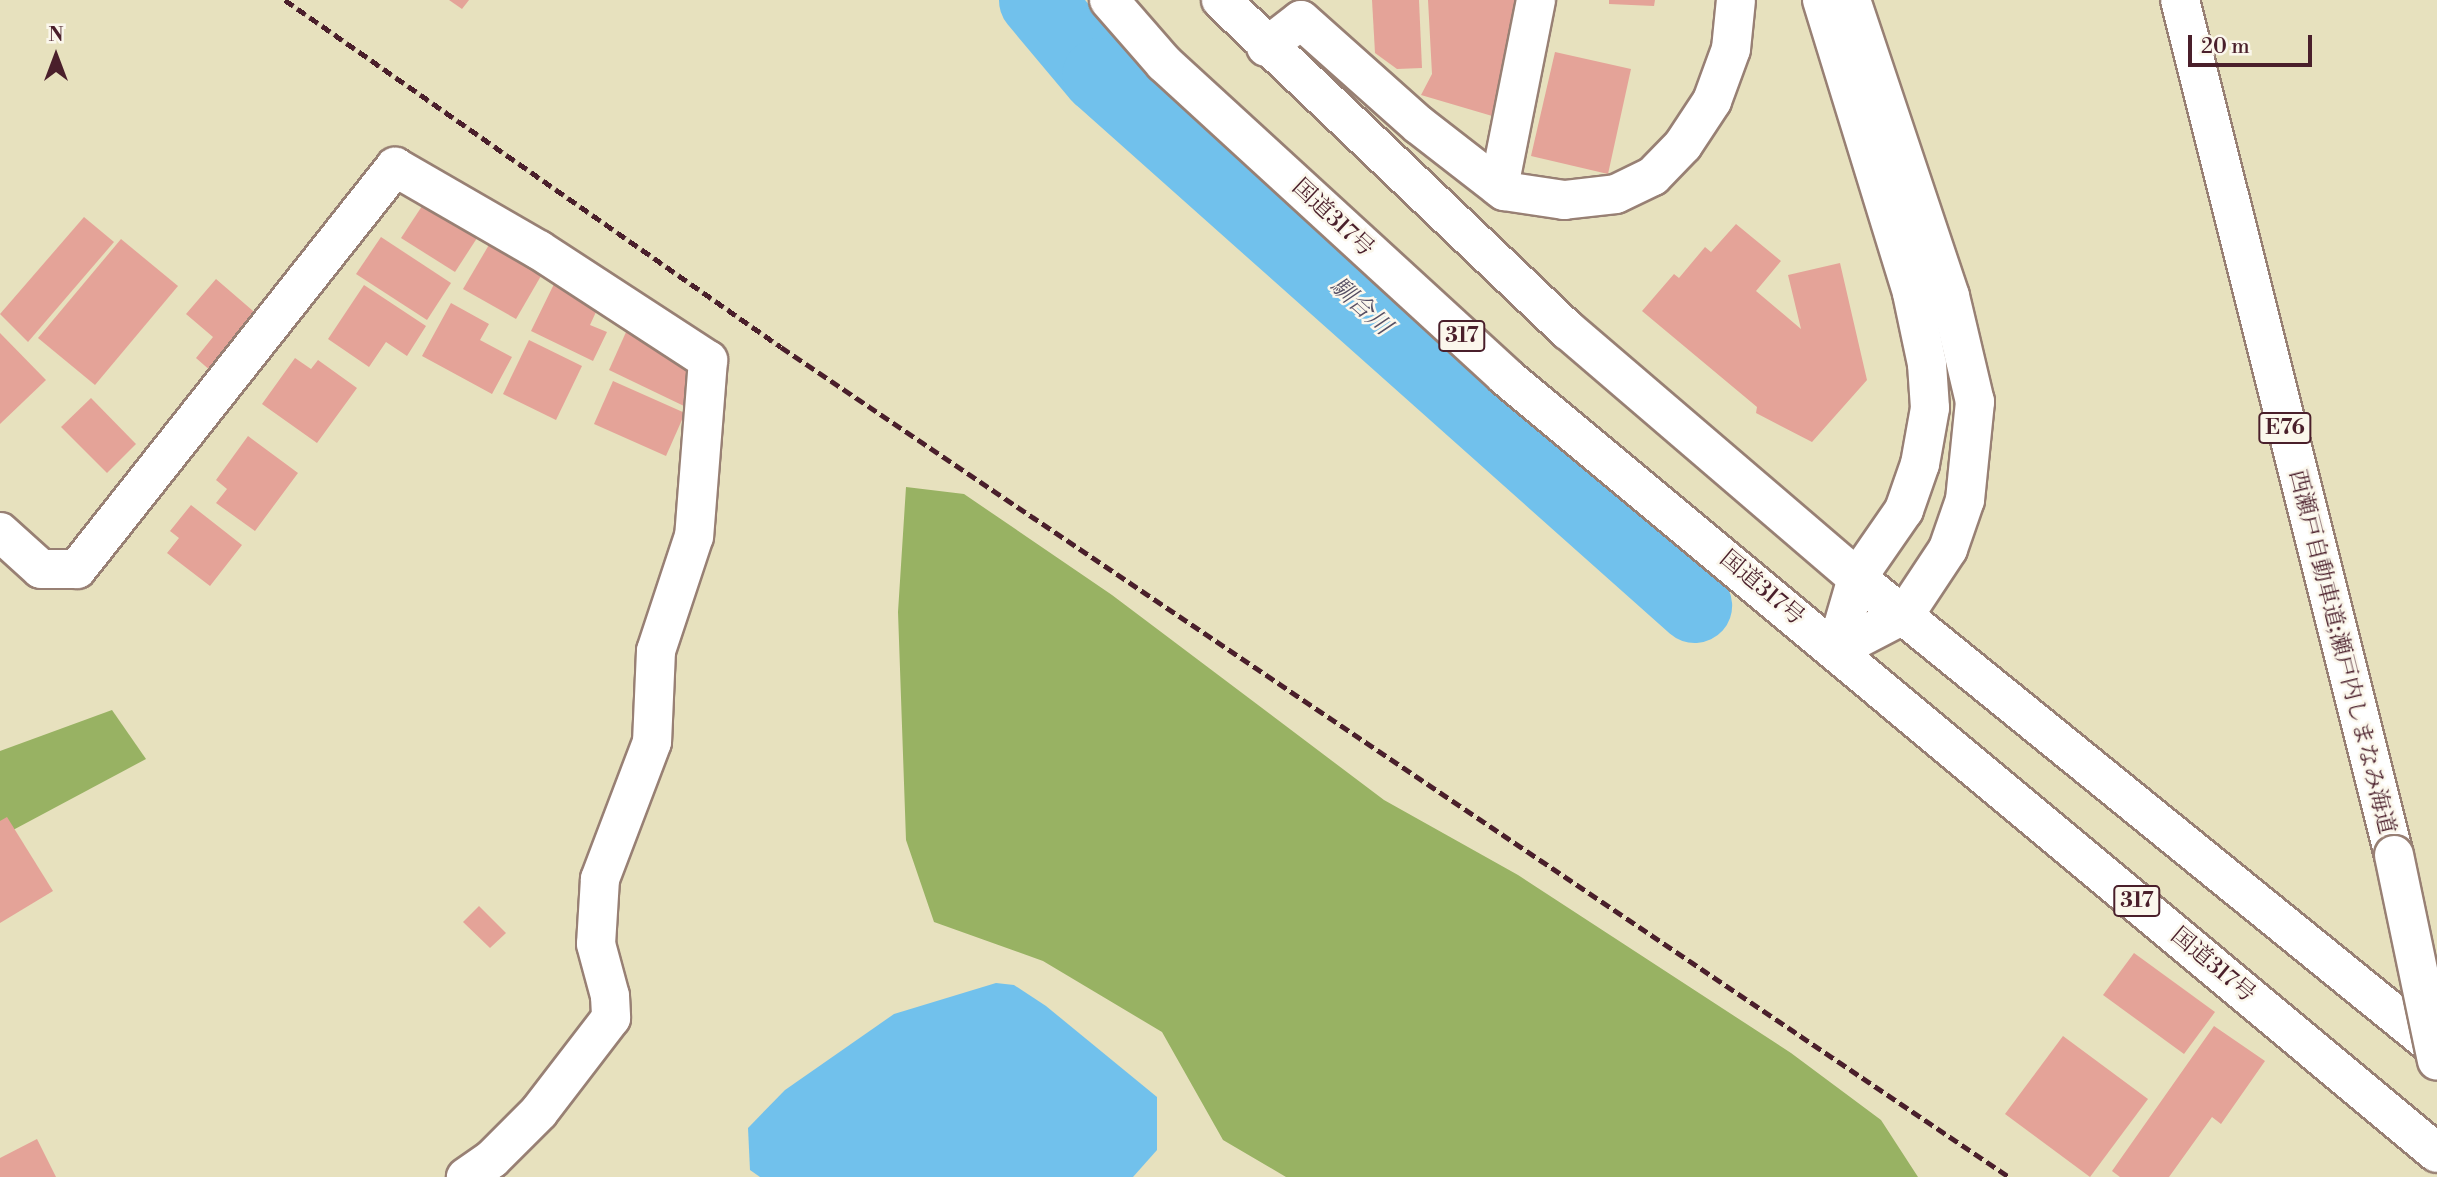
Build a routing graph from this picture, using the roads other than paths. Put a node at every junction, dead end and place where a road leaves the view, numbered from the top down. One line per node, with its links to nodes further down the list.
1 (1109, 0): 13 (main road, 国道317号 / 317)
2 (1220, 0): 8 (main road)
3 (1536, 0): 9 (main road)
4 (1736, 0): 9 (main road)
5 (1822, 0): 11 (main road)
6 (1850, 0): 12 (main road)
7 (2180, 0): 15 (main road, 西瀬戸自動車道;瀬戸内しまなみ海道 / E76, bridge)
8 (1266, 47): 9 (main road); 11 (main road)
9 (1499, 187)
10 (0, 532): 17 (main road)
11 (1857, 578): 12 (main road); 13 (main road)
12 (1905, 614): 13 (main road); 14 (main road)
13 (1836, 650): 16 (main road, 国道317号 / 317)
14 (2437, 1049)
15 (2437, 1061)
16 (2437, 1153)
17 (466, 1177)

